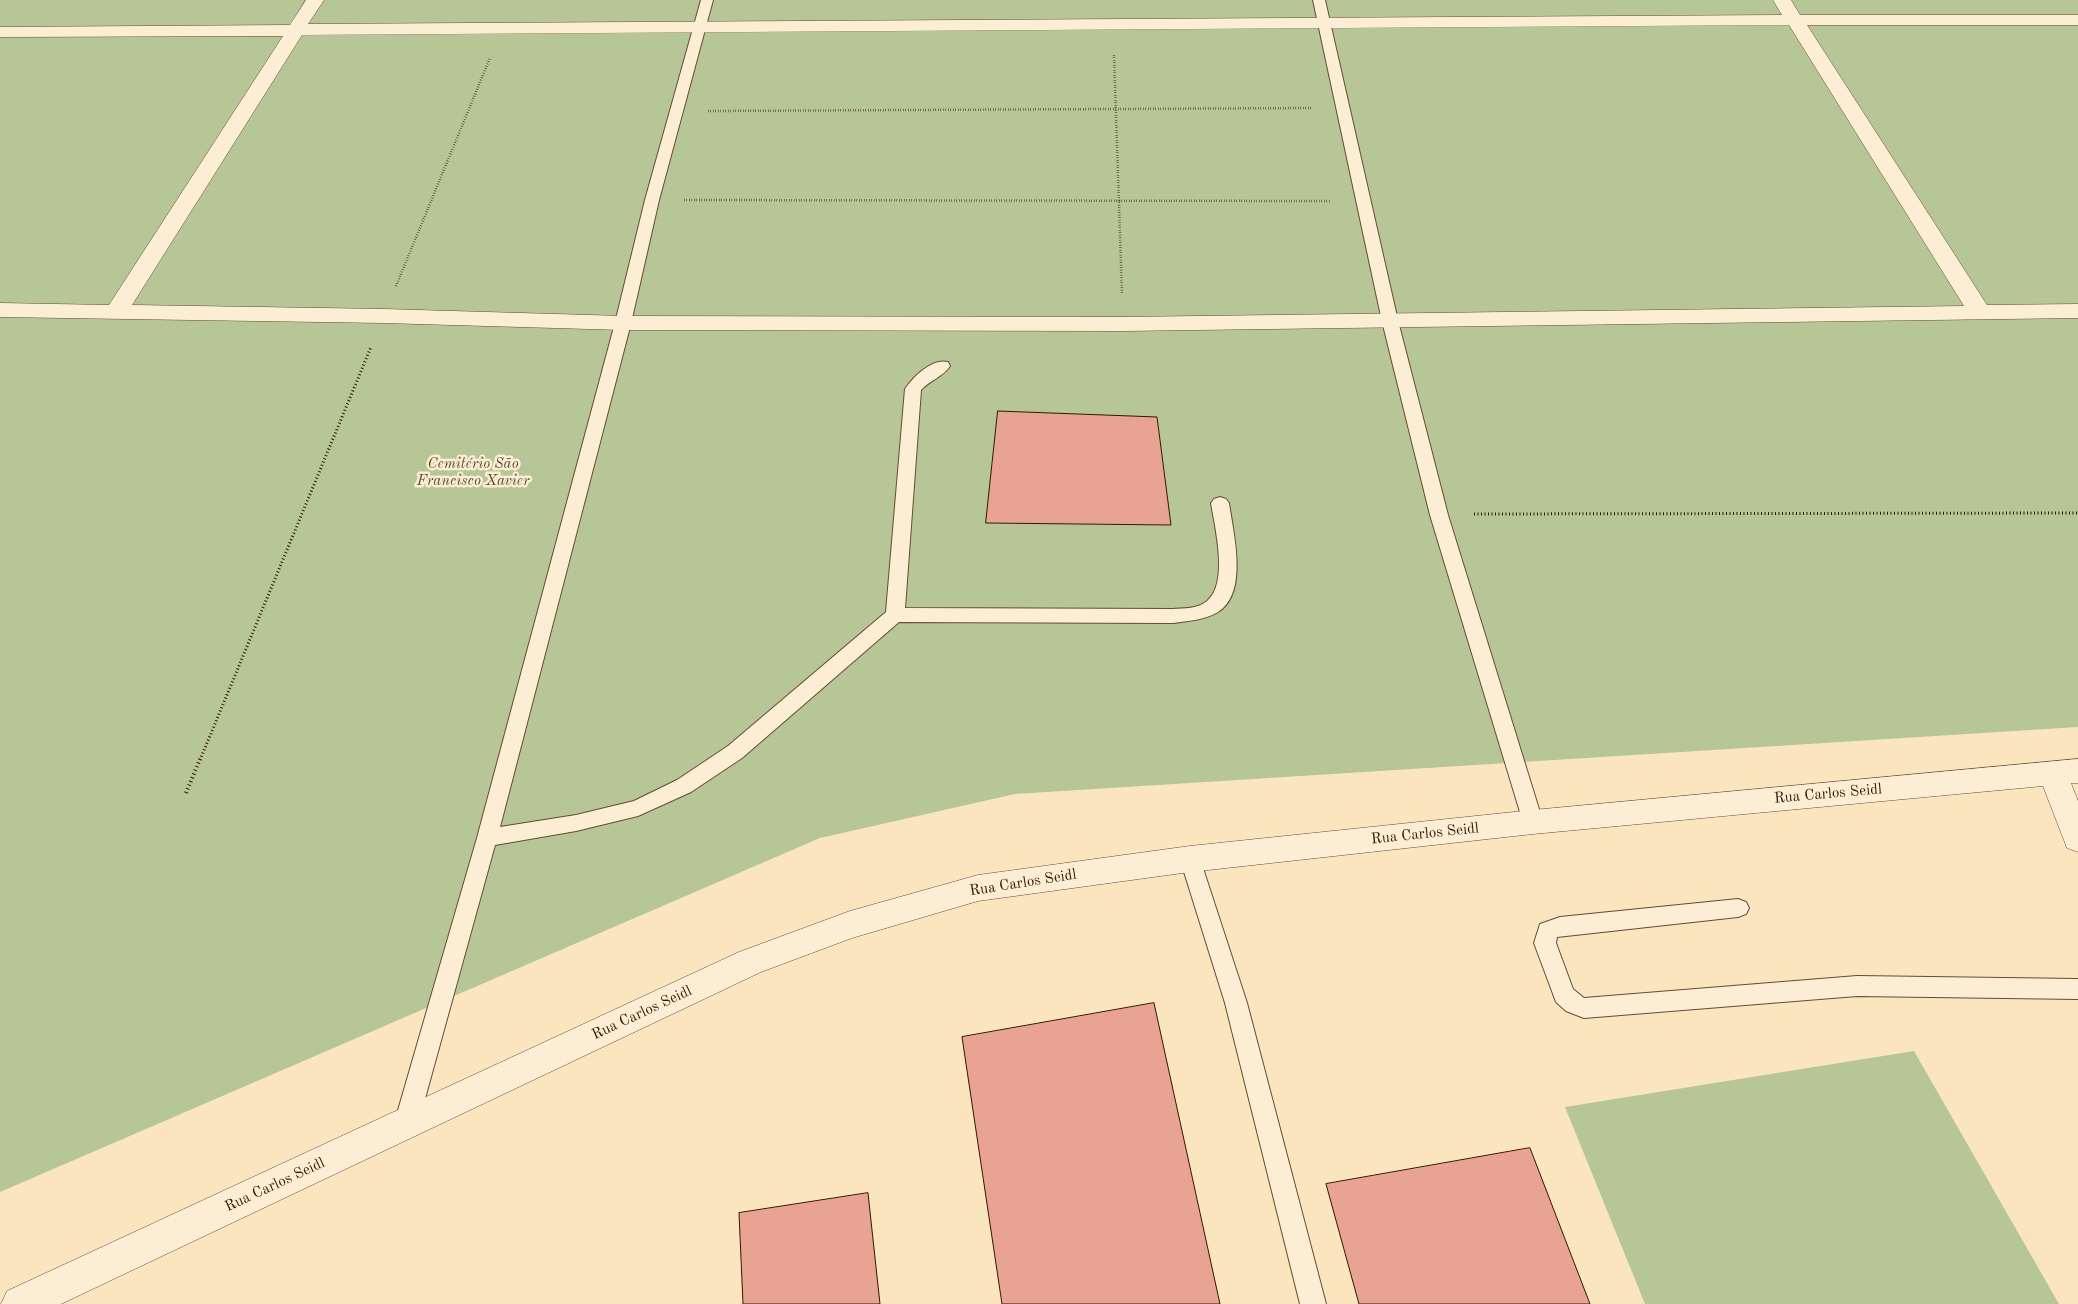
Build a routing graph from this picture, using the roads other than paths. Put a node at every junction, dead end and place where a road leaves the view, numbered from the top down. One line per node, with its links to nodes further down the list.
1 (315, 0): 9 (street)
2 (707, 0): 8 (lane)
3 (1319, 0): 7 (lane)
4 (1782, 0): 5 (street)
5 (1794, 20): 6 (street); 7 (street); 12 (street)
6 (2078, 20)
7 (1324, 22): 8 (street); 15 (lane)
8 (700, 27): 9 (street); 16 (lane)
9 (297, 30): 10 (street); 14 (street)
10 (0, 32)
11 (0, 310): 14 (street)
12 (1979, 311): 13 (street); 15 (street)
13 (2078, 311)
14 (116, 312): 16 (street)
15 (1390, 321): 16 (street); 21 (lane)
16 (623, 323): 22 (lane)
17 (942, 366): 19 (lane)
18 (1220, 503): 19 (lane)
19 (894, 615): 22 (lane)
20 (2065, 772): 21 (street, Rua Carlos Seidl); 23 (street)
21 (1533, 822): 24 (street, Rua Carlos Seidl)
22 (487, 838): 27 (lane)
23 (2078, 839)
24 (1190, 859): 27 (street, Rua Carlos Seidl); 29 (lane)
25 (1738, 908): 26 (lane)
26 (2078, 989)
27 (406, 1124): 28 (street, Rua Carlos Seidl)
28 (20, 1304)
29 (1313, 1304)

